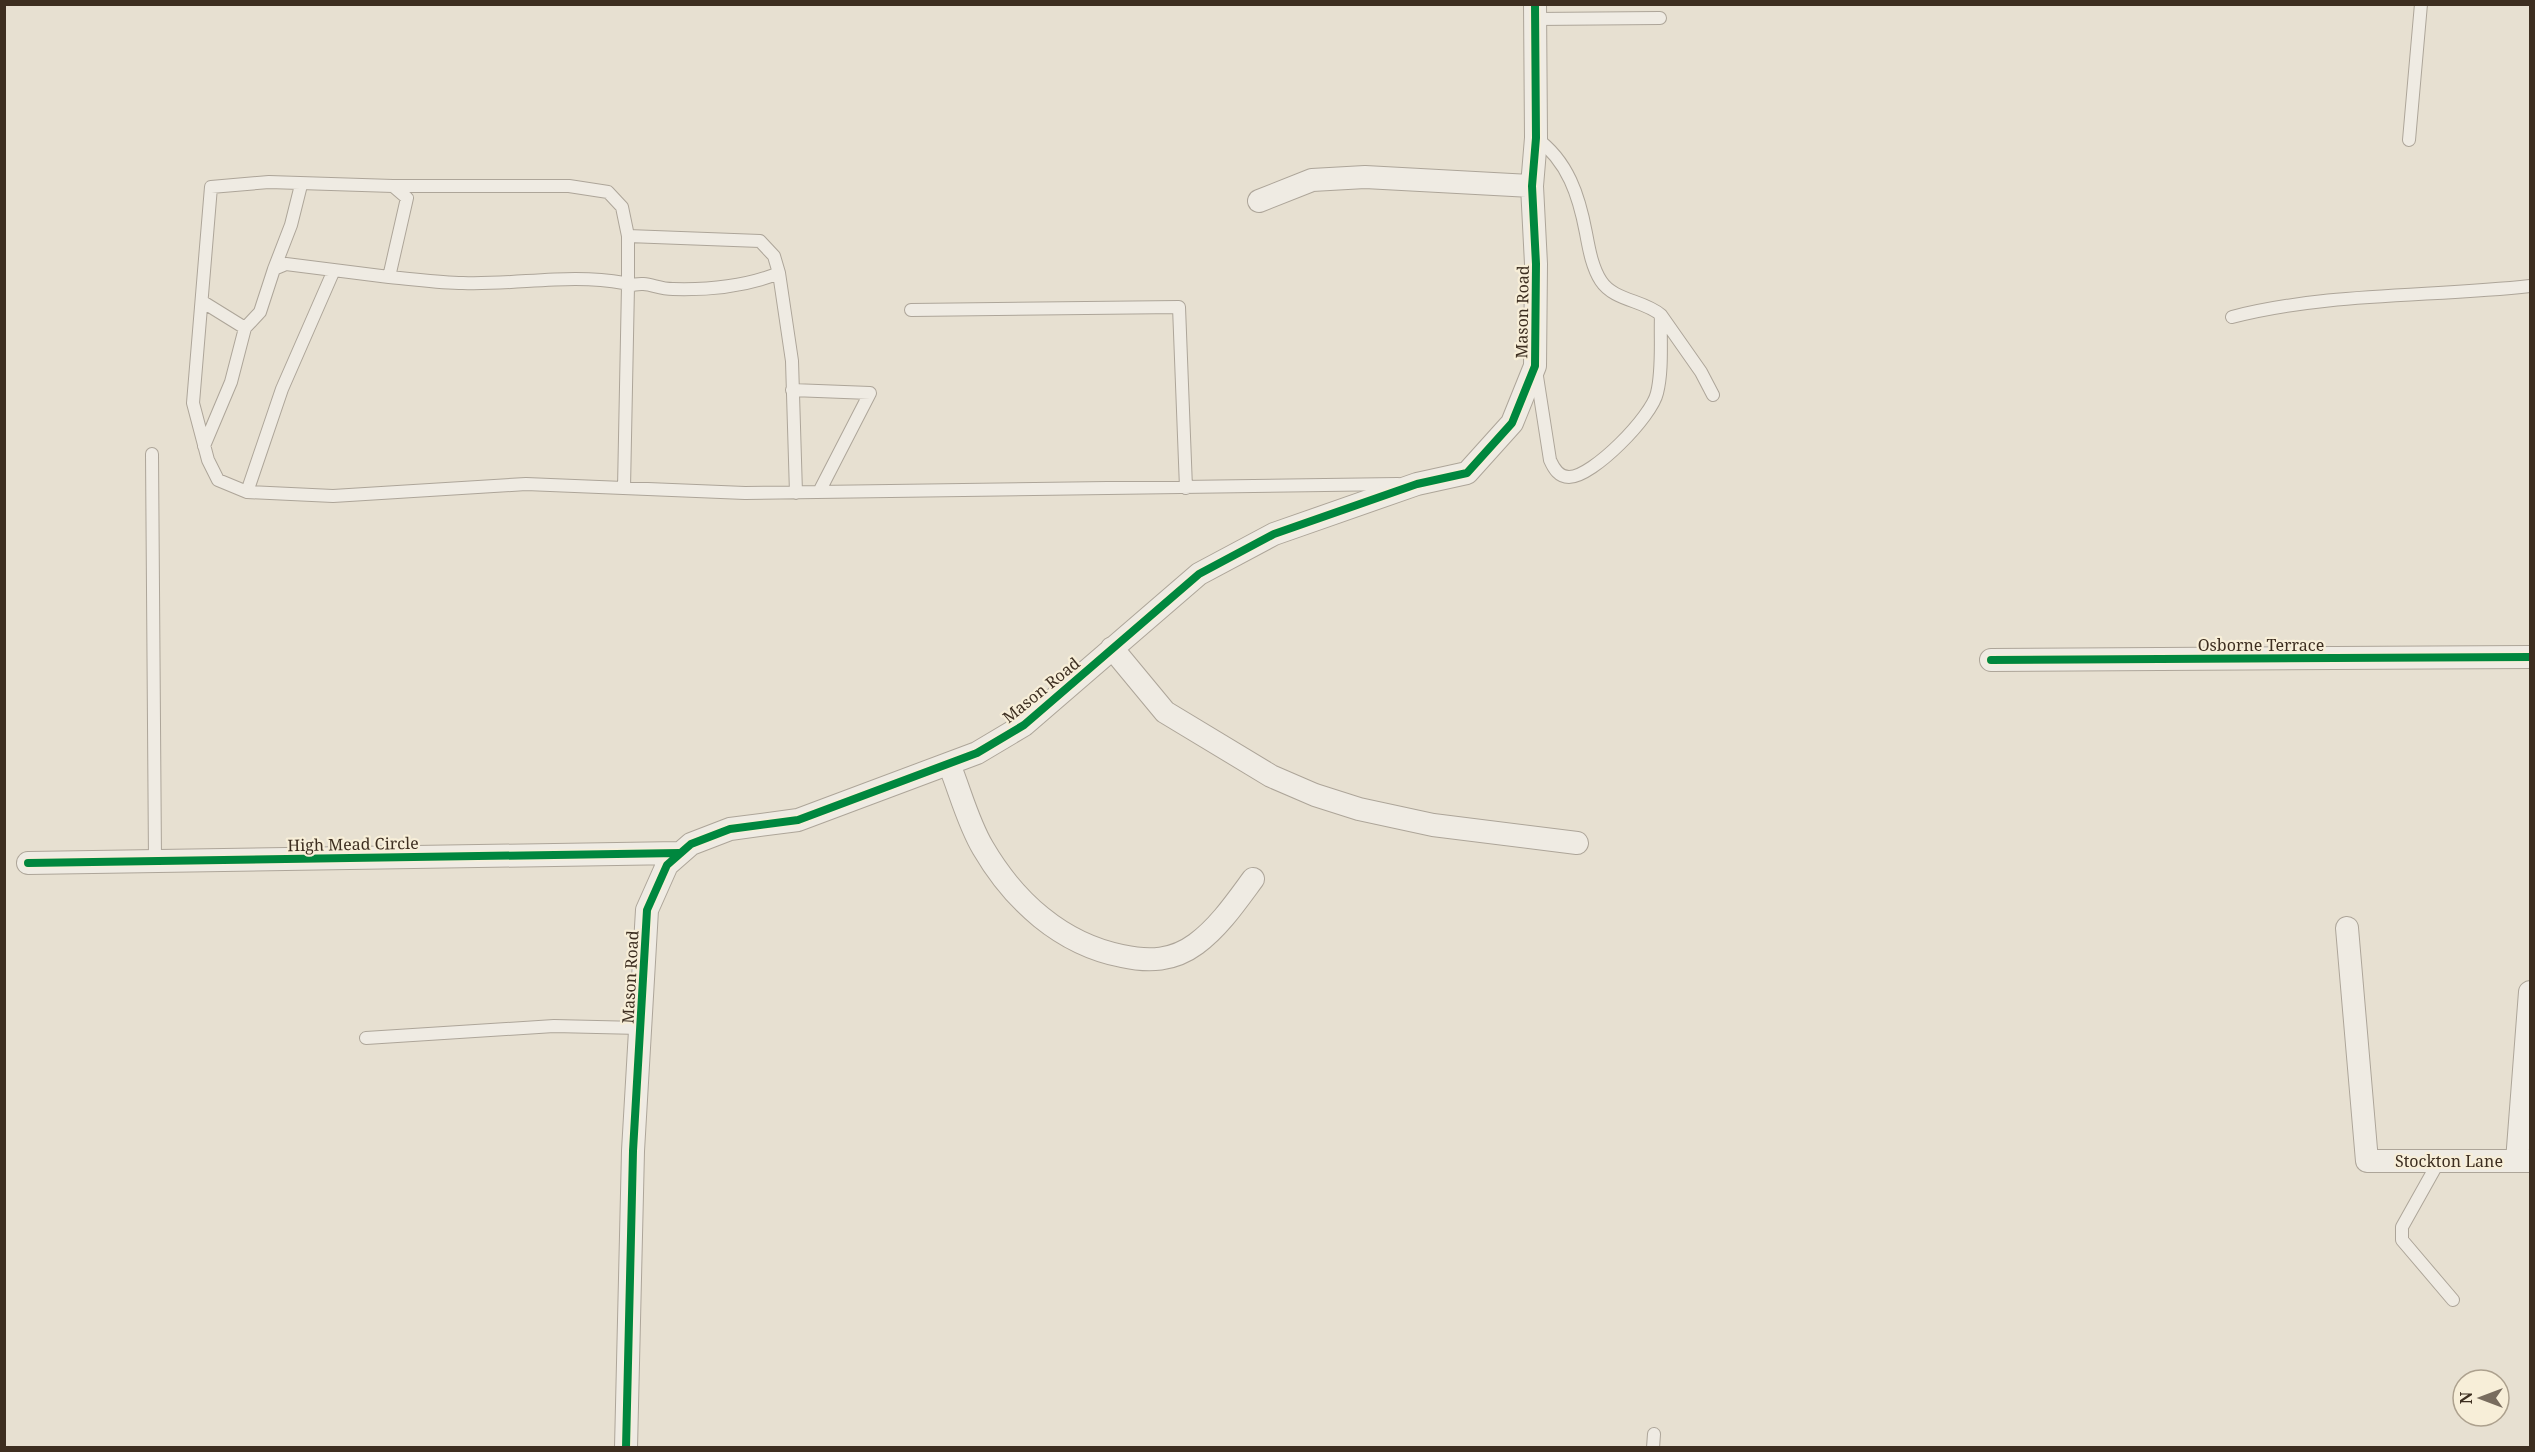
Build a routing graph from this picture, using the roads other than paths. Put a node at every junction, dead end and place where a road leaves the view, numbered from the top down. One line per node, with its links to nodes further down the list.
1 (2421, 4): 5 (lane)
2 (1535, 12): 3 (lane); 4 (street, Mason Road)
3 (1660, 18)
4 (1536, 138): 8 (street, Mason Road); 19 (lane)
5 (2409, 140)
6 (301, 185): 7 (lane); 11 (lane); 17 (lane)
7 (393, 186): 10 (lane); 14 (lane)
8 (1532, 186): 9 (street); 22 (street, Mason Road)
9 (1259, 201)
10 (628, 236): 13 (lane); 15 (lane)
11 (274, 269): 12 (lane); 21 (lane)
12 (334, 270): 14 (lane); 30 (lane)
13 (779, 273): 15 (lane); 23 (lane)
14 (389, 277): 15 (lane)
15 (628, 286): 28 (lane)
16 (2530, 286): 20 (lane)
17 (203, 302): 21 (lane); 25 (lane)
18 (911, 310): 29 (lane)
19 (1661, 315): 22 (lane); 24 (lane)
20 (2232, 317)
21 (245, 328): 25 (lane)
22 (1535, 366): 27 (street, Mason Road)
23 (792, 390): 31 (lane); 32 (lane)
24 (1713, 395)
25 (204, 446): 30 (lane)
26 (152, 454): 39 (lane)
27 (1417, 484): 29 (lane); 33 (street, Mason Road)
28 (624, 488): 30 (lane); 32 (lane)
29 (1186, 488): 31 (lane)
30 (247, 492)
31 (819, 492): 32 (lane)
32 (796, 493)
33 (1112, 648): 36 (street, Mason Road); 37 (street)
34 (2530, 657): 35 (street, Osborne Terrace)
35 (1991, 660)
36 (949, 764): 38 (street, Mason Road); 41 (street)
37 (1577, 843)
38 (679, 853): 39 (street, High Mead Circle); 44 (street, Mason Road)
39 (155, 860): 40 (street, High Mead Circle)
40 (28, 863)
41 (1253, 879)
42 (2347, 928): 46 (street, Stockton Lane)
43 (2530, 992): 47 (street)
44 (640, 1028): 45 (lane); 50 (street, Mason Road)
45 (366, 1038)
46 (2439, 1161): 47 (street, Stockton Lane); 48 (lane)
47 (2524, 1161)
48 (2454, 1300)
49 (1654, 1434): 51 (lane)
50 (626, 1448)
51 (1653, 1448)

